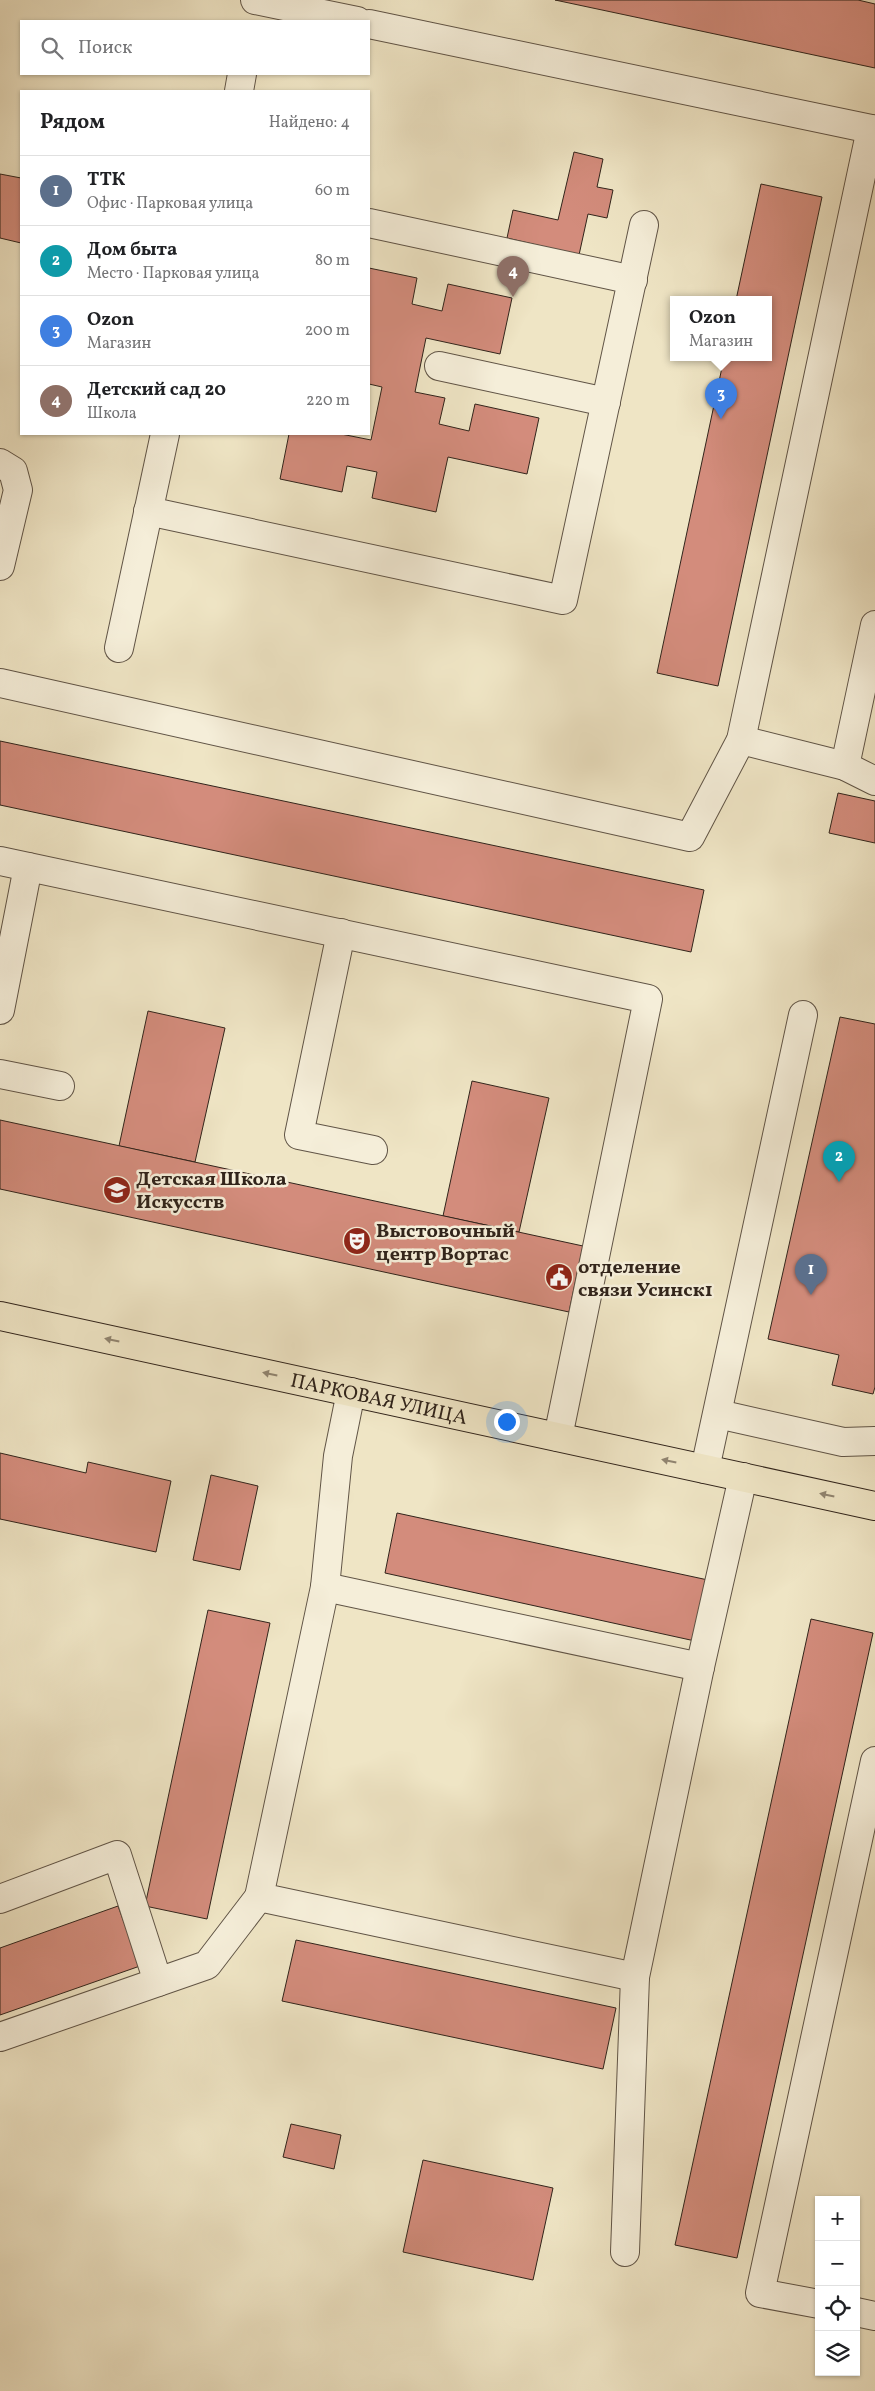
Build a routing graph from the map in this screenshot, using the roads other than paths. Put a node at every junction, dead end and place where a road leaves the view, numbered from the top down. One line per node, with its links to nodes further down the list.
1 (257, 0): 2 (lane); 3 (lane)
2 (253, 20)
3 (352, 20)
4 (370, 24): 7 (lane)
5 (242, 75): 6 (lane)
6 (238, 90)
7 (873, 129): 20 (lane)
8 (370, 223): 10 (lane)
9 (644, 225): 10 (lane)
10 (632, 280): 12 (lane)
11 (439, 366): 12 (lane)
12 (606, 402): 15 (lane)
13 (165, 435): 15 (lane)
14 (0, 463): 16 (lane)
15 (148, 511): 18 (lane)
16 (0, 566)
17 (875, 625): 21 (lane)
18 (119, 648)
19 (0, 683): 20 (lane)
20 (741, 740): 21 (lane)
21 (845, 766): 22 (lane)
22 (875, 781)
23 (0, 860): 24 (lane)
24 (28, 866): 25 (lane); 26 (lane)
25 (341, 934): 30 (lane); 34 (lane)
26 (0, 1010)
27 (803, 1015): 33 (lane)
28 (0, 1074): 29 (lane)
29 (60, 1086)
30 (372, 1150)
31 (0, 1316): 32 (main road, ПАРКОВАЯ УЛИЦА, one-way to 31)
32 (351, 1392): 34 (main road, ПАРКОВАЯ УЛИЦА); 39 (lane)
33 (718, 1414): 35 (lane); 36 (lane)
34 (558, 1437): 36 (main road, ПАРКОВАЯ УЛИЦА, one-way to 34)
35 (875, 1441)
36 (705, 1469): 37 (main road, ПАРКОВАЯ УЛИЦА)
37 (743, 1477): 38 (main road, ПАРКОВАЯ УЛИЦА, one-way to 37); 40 (lane)
38 (875, 1506)
39 (325, 1587): 40 (lane); 42 (lane)
40 (700, 1667): 44 (lane)
41 (875, 1761): 48 (lane)
42 (259, 1896): 44 (lane); 45 (lane)
43 (0, 1899): 45 (lane)
44 (635, 1977): 47 (lane)
45 (158, 1982): 46 (lane)
46 (0, 2037)
47 (625, 2252)
48 (815, 2303)
49 (860, 2313): 50 (lane)
50 (875, 2316)

